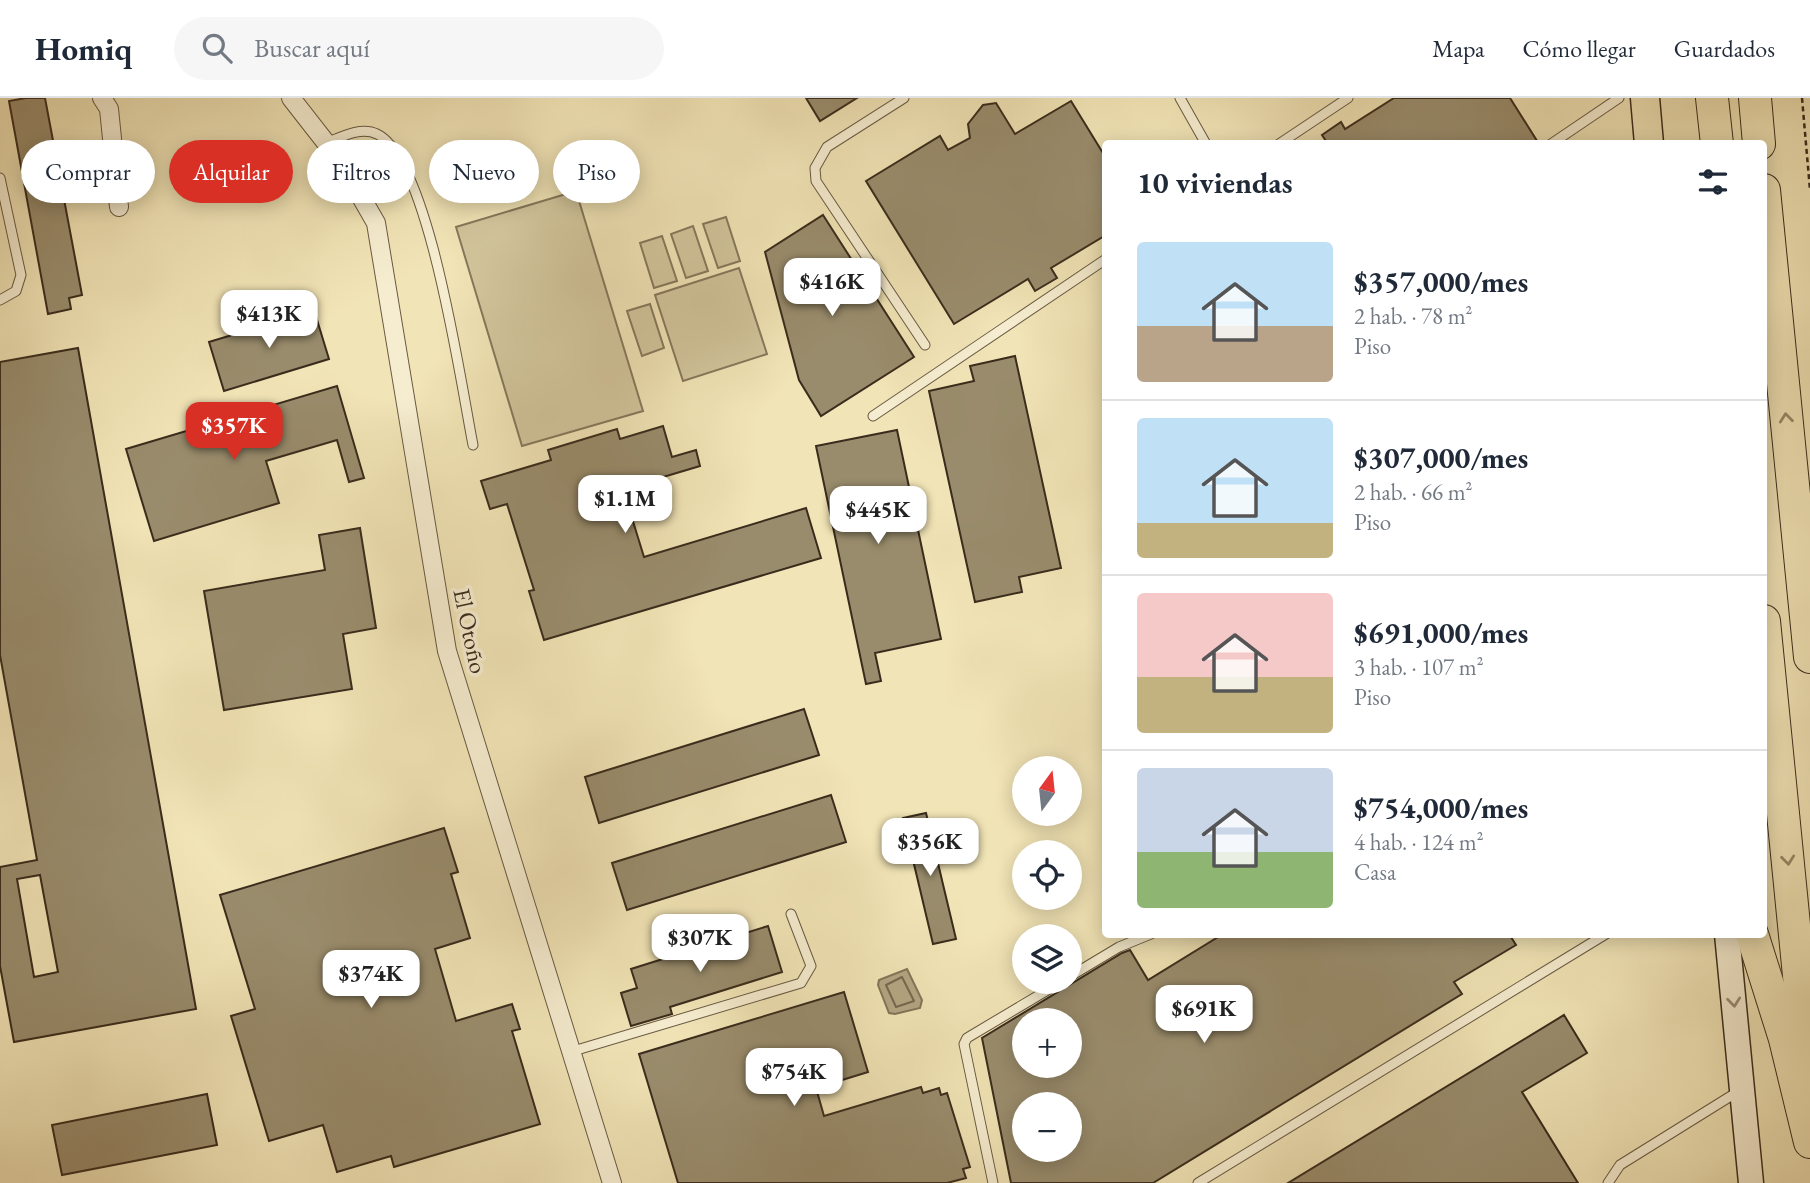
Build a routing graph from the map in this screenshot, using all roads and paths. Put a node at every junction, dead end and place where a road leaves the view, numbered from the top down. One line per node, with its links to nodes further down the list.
1 (102, 98): 25 (street)
2 (291, 98): 13 (street, El Otoño)
3 (904, 98): 29 (lane)
4 (1180, 98): 16 (lane)
5 (1348, 98): 17 (lane)
6 (1619, 98): 18 (lane)
7 (1634, 98): 12 (main road)
8 (1645, 98): 12 (main road)
9 (1712, 98): 19 (highway)
10 (1755, 98): 20 (highway)
11 (1802, 98): 22 (path)
12 (1648, 135)
13 (324, 140)
14 (335, 140): 15 (lane)
15 (385, 140)
16 (1204, 140)
17 (1285, 140)
18 (1557, 140)
19 (1717, 140)
20 (1759, 140)
21 (0, 178): 28 (lane)
22 (1810, 190)
23 (415, 191): 31 (lane)
24 (365, 203): 41 (street, El Otoño)
25 (119, 206)
26 (1767, 220): 33 (highway, one-way to 26)
27 (1102, 262): 30 (lane)
28 (0, 300)
29 (925, 345)
30 (873, 415)
31 (473, 445)
32 (1767, 651): 42 (highway, one-way to 42)
33 (1810, 657)
34 (791, 914): 41 (lane)
35 (1141, 938): 39 (lane)
36 (1599, 938): 47 (lane)
37 (1727, 938): 43 (street, one-way to 43)
38 (1753, 938): 44 (highway)
39 (1082, 969)
40 (1041, 994): 46 (lane)
41 (570, 1052): 45 (street, El Otoño)
42 (1810, 1087)
43 (1742, 1089): 48 (lane); 49 (street)
44 (1810, 1142)
45 (612, 1183)
46 (993, 1183)
47 (1198, 1183)
48 (1608, 1183)
49 (1751, 1183)

